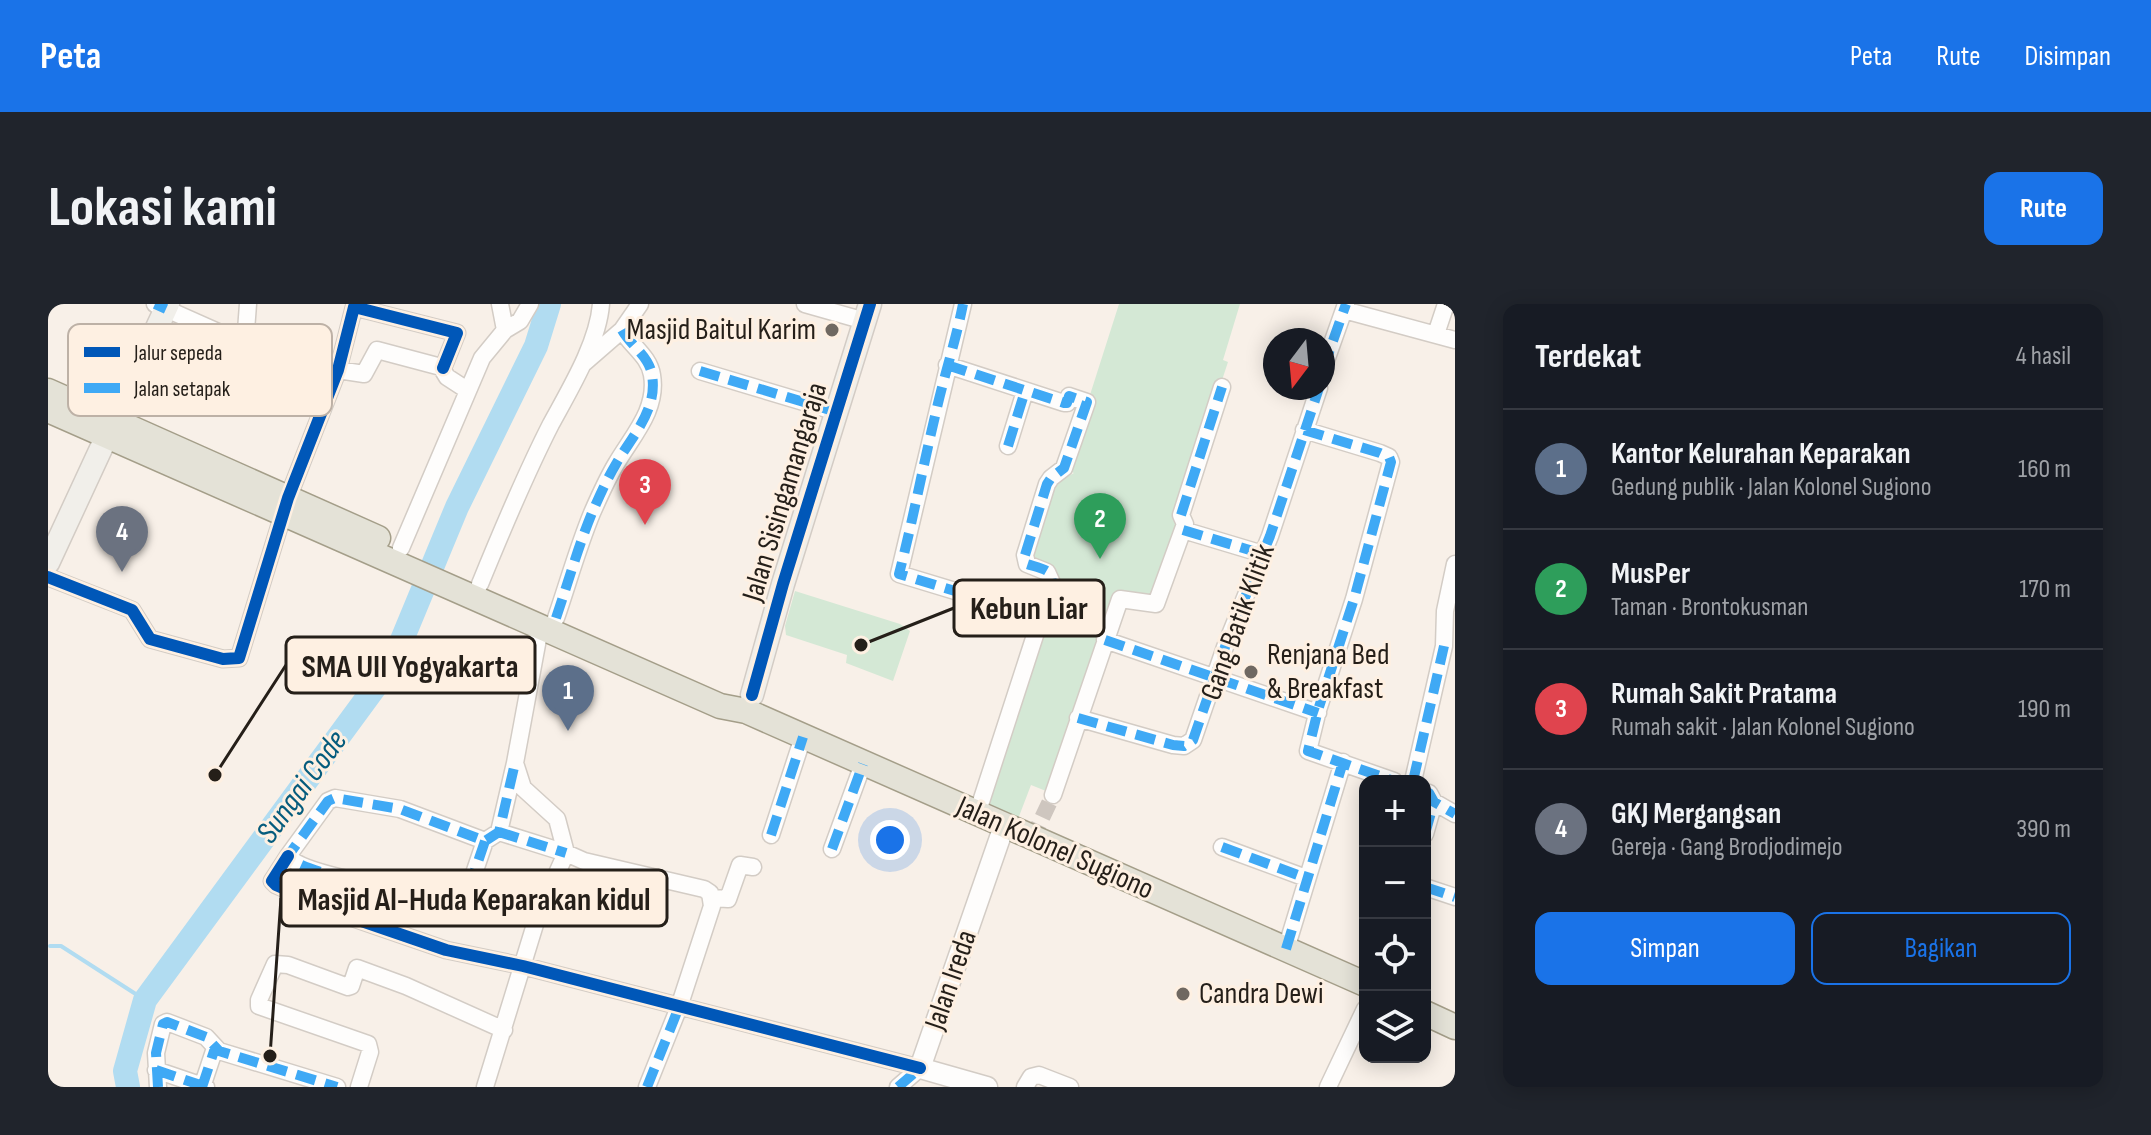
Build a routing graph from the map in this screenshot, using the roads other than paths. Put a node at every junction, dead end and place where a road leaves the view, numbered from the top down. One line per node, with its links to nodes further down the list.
1 (248, 304): 14 (street)
2 (500, 304): 15 (street)
3 (530, 304): 15 (street)
4 (601, 304): 21 (street)
5 (640, 304): 16 (street)
6 (805, 304): 12 (street)
7 (963, 304): 20 (street)
8 (1446, 304): 17 (street)
9 (163, 306): 13 (street)
10 (348, 306): 23 (street); 24 (street)
11 (1345, 307): 17 (street); 18 (street)
12 (867, 312): 34 (main road, Jalan Sisingamangaraja)
13 (197, 324)
14 (246, 324)
15 (505, 330): 28 (street)
16 (622, 330): 21 (street); 52 (street)
17 (1436, 334): 19 (street)
18 (1335, 335)
19 (1455, 340)
20 (947, 365): 30 (street); 51 (street)
21 (579, 366): 50 (street)
22 (332, 368): 24 (street)
23 (443, 368): 24 (street); 28 (street)
24 (338, 370): 26 (street)
25 (700, 371): 34 (street)
26 (332, 386)
27 (1222, 387): 44 (street)
28 (467, 390): 46 (street)
29 (48, 391): 32 (main road)
30 (1025, 391): 42 (street); 51 (street)
31 (1315, 400): 41 (street, Gang Batik Klitik)
32 (68, 403)
33 (48, 410): 36 (main road)
34 (837, 412): 56 (main road, Jalan Sisingamangaraja)
35 (68, 416): 40 (main road)
36 (68, 416)
37 (90, 416): 40 (main road)
38 (117, 416): 40 (main road)
39 (320, 416): 43 (street)
40 (112, 429): 43 (main road); 47 (main road)
41 (1304, 430): 45 (street, Gang Batik Klitik); 57 (street)
42 (1008, 446)
43 (286, 506): 46 (main road); 49 (street)
44 (1183, 530): 45 (street); 53 (street)
45 (1263, 554): 55 (street, Gang Batik Klitik)
46 (403, 555): 50 (main road, Jalan Kolonel Sugiono)
47 (48, 563)
48 (1455, 564): 54 (street)
49 (48, 577)
50 (476, 587): 52 (main road, Jalan Kolonel Sugiono)
51 (1041, 617): 67 (street)
52 (556, 626): 56 (main road, Jalan Kolonel Sugiono); 61 (street)
53 (1105, 640): 55 (street); 58 (street)
54 (1450, 648): 64 (street)
55 (1215, 676): 57 (street); 58 (street, Gang Batik Klitik)
56 (749, 703): 59 (main road, Jalan Kolonel Sugiono)
57 (1318, 713): 60 (street)
58 (1078, 718): 65 (street)
59 (803, 737): 62 (main road, Jalan Kolonel Sugiono); 70 (street)
60 (1343, 762): 63 (street); 77 (street)
61 (515, 763): 71 (street); 74 (street)
62 (863, 764): 67 (main road, Jalan Kolonel Sugiono); 73 (street)
63 (1378, 775)
64 (1415, 775)
65 (1053, 795)
66 (1431, 798): 68 (street)
67 (977, 814): 69 (main road, Jalan Kolonel Sugiono)
68 (1455, 814)
69 (1004, 826): 83 (main road, Jalan Kolonel Sugiono); 92 (street, Jalan Ireda)
70 (771, 835)
71 (492, 837): 74 (street); 75 (street); 81 (street)
72 (1222, 847): 77 (street)
73 (832, 849)
74 (566, 853): 80 (street); 82 (street)
75 (288, 856): 81 (street); 84 (street)
76 (753, 867): 80 (street)
77 (1306, 878): 83 (street)
78 (1431, 889): 79 (street)
79 (1455, 897)
80 (712, 898): 86 (street)
81 (465, 900): 82 (street)
82 (537, 918): 84 (street)
83 (1286, 949): 85 (main road, Jalan Kolonel Sugiono)
84 (523, 966): 86 (street); 90 (street)
85 (1359, 981)
86 (679, 1007): 92 (street); 98 (street)
87 (1431, 1016): 89 (main road)
88 (1359, 1022): 103 (street)
89 (1455, 1027)
90 (504, 1030): 96 (street); 97 (street)
91 (215, 1048): 93 (street); 94 (street); 95 (street)
92 (920, 1068): 99 (street); 100 (street, Jalan Ireda)
93 (157, 1078): 94 (street)
94 (203, 1087)
95 (337, 1087)
96 (359, 1087)
97 (485, 1087)
98 (647, 1087)
99 (898, 1087)
100 (987, 1087)
101 (1025, 1087): 102 (street)
102 (1070, 1087)
103 (1328, 1087)

